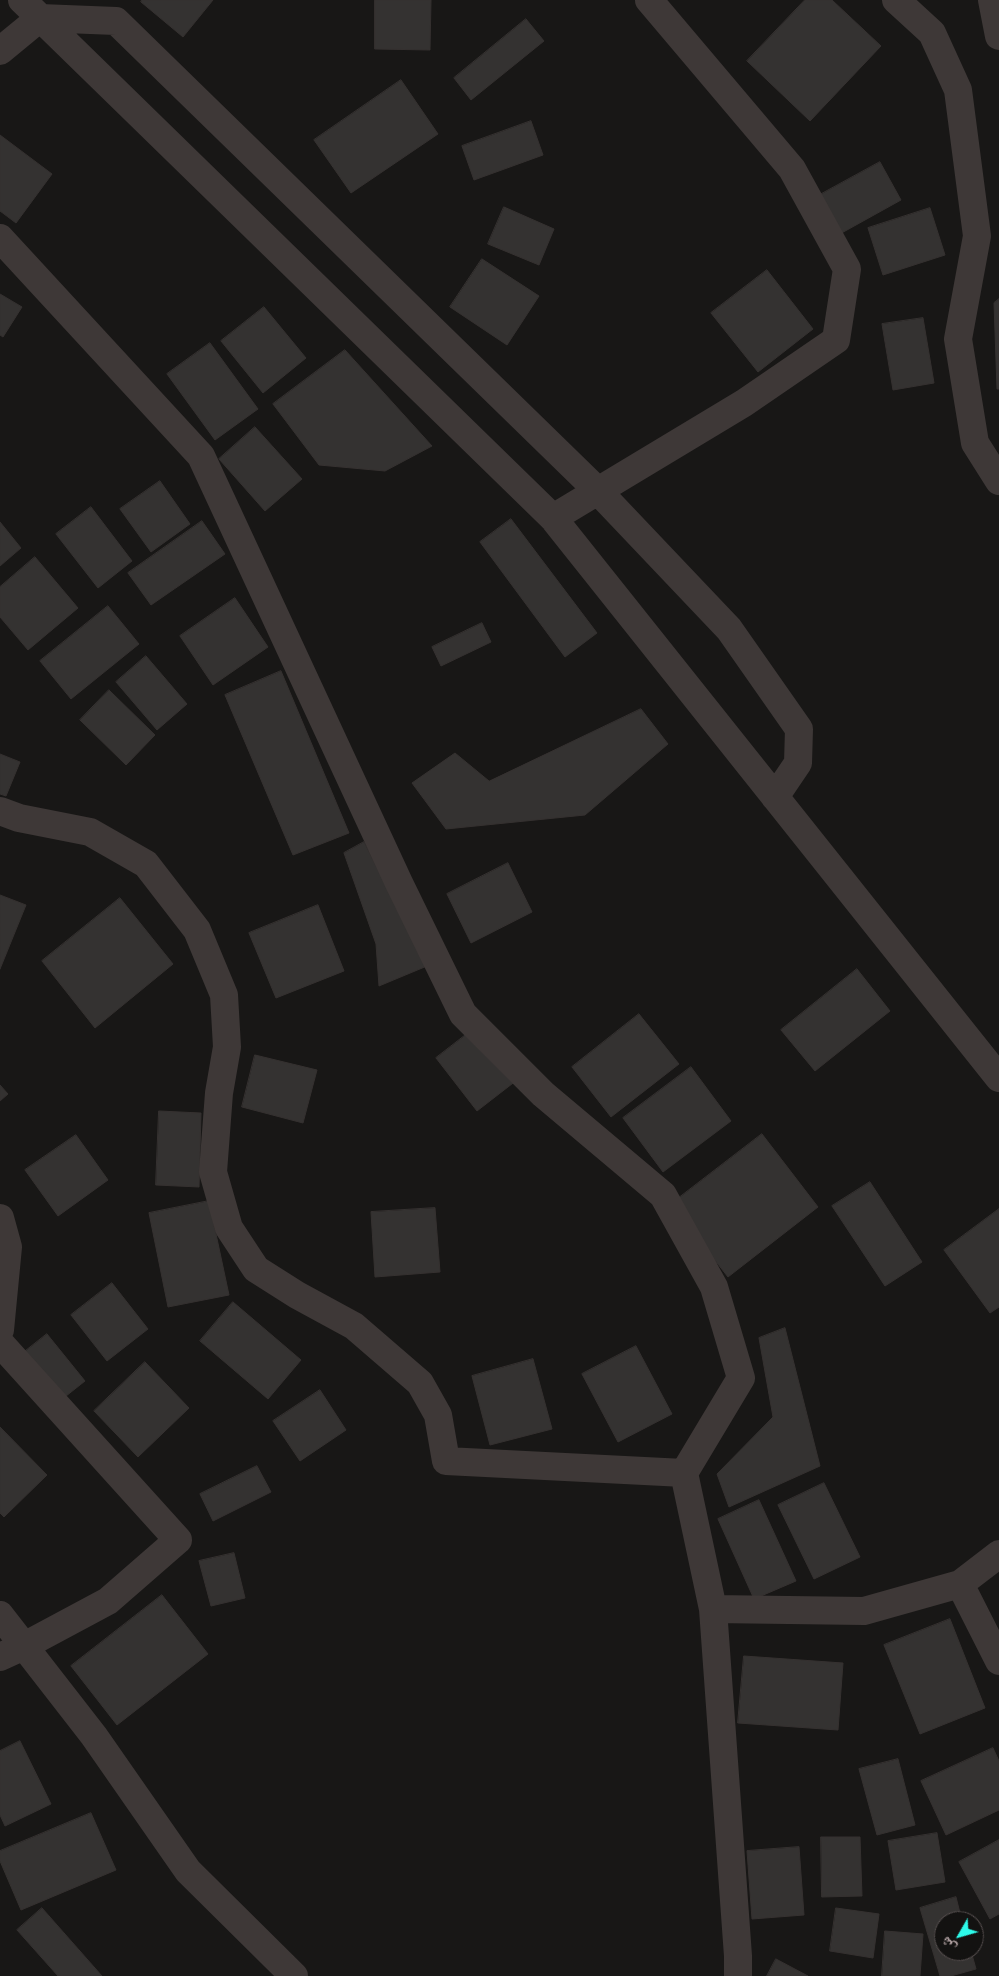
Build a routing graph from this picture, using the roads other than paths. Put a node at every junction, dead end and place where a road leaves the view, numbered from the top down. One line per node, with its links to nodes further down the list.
1 (649, 0): 10 (street)
2 (896, 0): 7 (street)
3 (992, 0): 5 (street)
4 (31, 9): 6 (street); 10 (street); 11 (street)
5 (999, 36)
6 (0, 51)
7 (988, 235): 9 (street)
8 (0, 238): 18 (street)
9 (999, 481)
10 (598, 491): 11 (street); 12 (street)
11 (553, 518): 12 (street)
12 (775, 797): 14 (street)
13 (0, 811): 18 (street)
14 (999, 1078)
15 (0, 1218): 16 (street)
16 (0, 1330)
17 (0, 1343): 23 (street)
18 (684, 1473): 21 (street)
19 (999, 1554): 20 (street)
20 (960, 1584): 21 (street); 24 (street)
21 (713, 1609): 26 (street)
22 (0, 1615): 23 (street)
23 (12, 1651): 25 (street)
24 (999, 1661)
25 (294, 1976)
26 (738, 1976)

